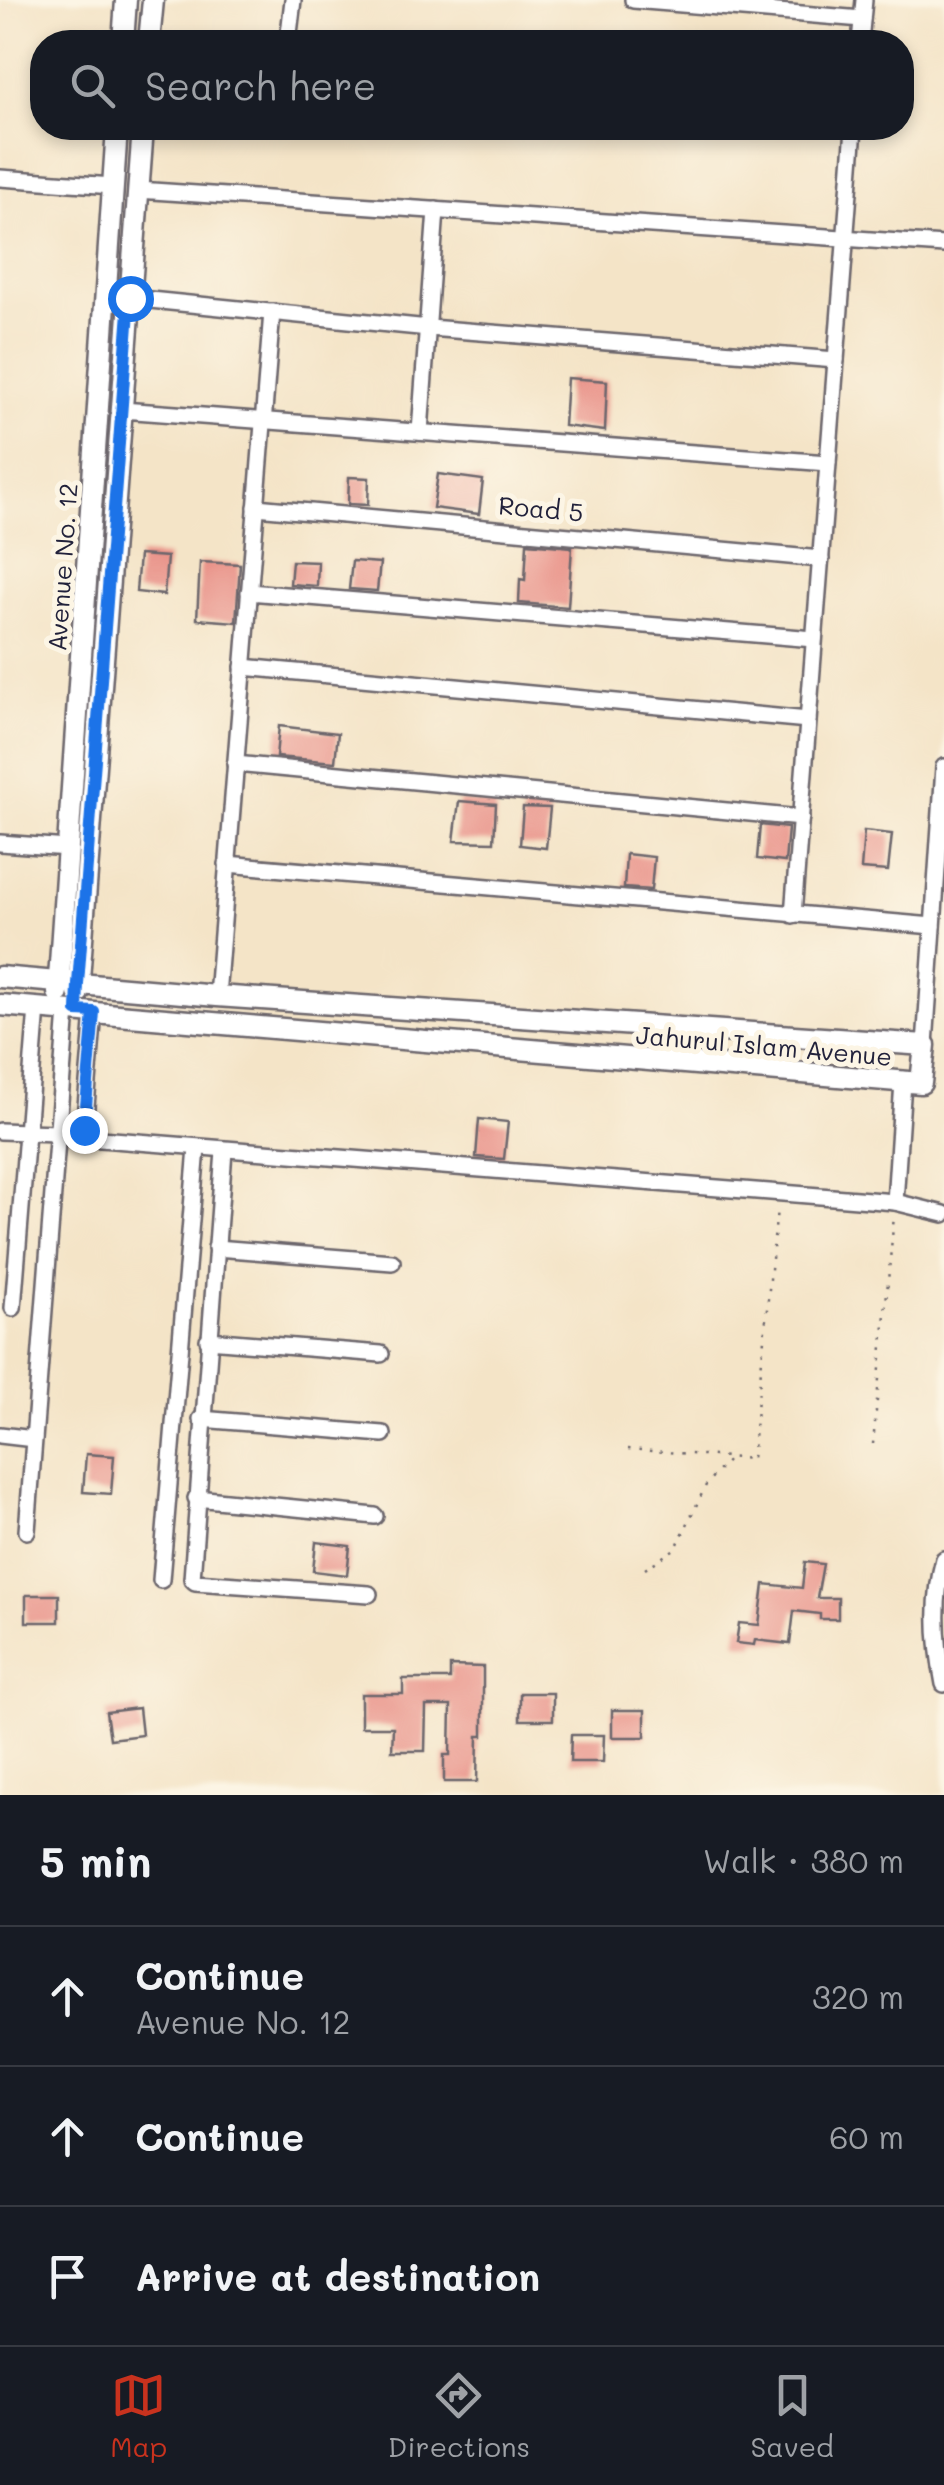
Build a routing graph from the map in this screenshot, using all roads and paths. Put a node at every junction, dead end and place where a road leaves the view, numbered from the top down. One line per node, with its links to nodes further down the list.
1 (126, 0): 7 (street)
2 (153, 0): 8 (street)
3 (293, 0): 9 (street)
4 (634, 0): 6 (street)
5 (864, 0): 6 (street)
6 (862, 20): 10 (street)
7 (124, 30)
8 (151, 30)
9 (289, 30)
10 (861, 30)
11 (116, 140): 15 (street, Avenue No. 12)
12 (142, 140): 16 (street, Avenue No. 12)
13 (853, 140): 18 (street)
14 (0, 178): 15 (street)
15 (113, 186): 38 (street, Avenue No. 12)
16 (138, 190): 17 (street); 20 (street, Avenue No. 12)
17 (436, 210): 18 (street); 22 (street)
18 (845, 238): 19 (street); 23 (street)
19 (944, 245)
20 (130, 298): 21 (street); 24 (street, Avenue No. 12)
21 (272, 312): 22 (street); 25 (street)
22 (429, 328): 23 (street); 26 (street)
23 (836, 360): 27 (street)
24 (122, 410): 25 (street); 43 (street, Avenue No. 12)
25 (263, 420): 26 (street); 28 (street)
26 (420, 432): 27 (street)
27 (828, 463): 29 (street)
28 (256, 506): 29 (street, Road 5); 30 (street)
29 (820, 559): 31 (street)
30 (249, 592): 31 (street); 32 (street)
31 (814, 640): 33 (street)
32 (243, 667): 33 (street); 34 (street)
33 (808, 720): 36 (street)
34 (235, 764): 36 (street); 39 (street)
35 (944, 767): 41 (street)
36 (800, 818): 40 (street)
37 (0, 843): 38 (street)
38 (68, 848): 43 (street, Avenue No. 12)
39 (227, 864): 40 (street); 44 (street)
40 (794, 914): 41 (street)
41 (933, 926): 47 (street)
42 (0, 977): 43 (street, Jahurul Islam Avenue)
43 (68, 983): 44 (street, Jahurul Islam Avenue); 46 (street, Avenue No. 12)
44 (218, 996): 47 (street, Jahurul Islam Avenue)
45 (0, 1005): 46 (street, Jahurul Islam Avenue)
46 (66, 1010): 48 (street, Jahurul Islam Avenue); 50 (street, Avenue No. 12); 51 (street, Avenue No. 12); 52 (street)
47 (925, 1045): 48 (street, Jahurul Islam Avenue)
48 (903, 1082): 55 (street)
49 (0, 1131): 50 (street)
50 (26, 1133): 51 (street); 58 (street, Avenue No. 12)
51 (56, 1133): 67 (street, Avenue No. 12)
52 (197, 1148): 53 (street); 76 (street)
53 (224, 1150): 54 (street); 59 (street)
54 (779, 1193): 55 (street); 70 (path)
55 (896, 1202): 56 (street); 68 (path)
56 (944, 1214)
57 (0, 1226): 58 (street)
58 (19, 1228): 61 (street, Avenue No. 12)
59 (216, 1248): 60 (street); 62 (street)
60 (392, 1262)
61 (14, 1308)
62 (208, 1340): 63 (street); 64 (street)
63 (381, 1354)
64 (202, 1419): 65 (street); 71 (street)
65 (383, 1434)
66 (0, 1436): 67 (street)
67 (34, 1439): 73 (street, Avenue No. 12)
68 (873, 1444)
69 (628, 1450): 70 (path)
70 (731, 1457): 75 (path)
71 (196, 1498): 72 (street); 77 (street)
72 (375, 1516)
73 (27, 1531)
74 (944, 1560): 78 (street)
75 (645, 1569)
76 (162, 1580)
77 (369, 1594)
78 (944, 1684)

